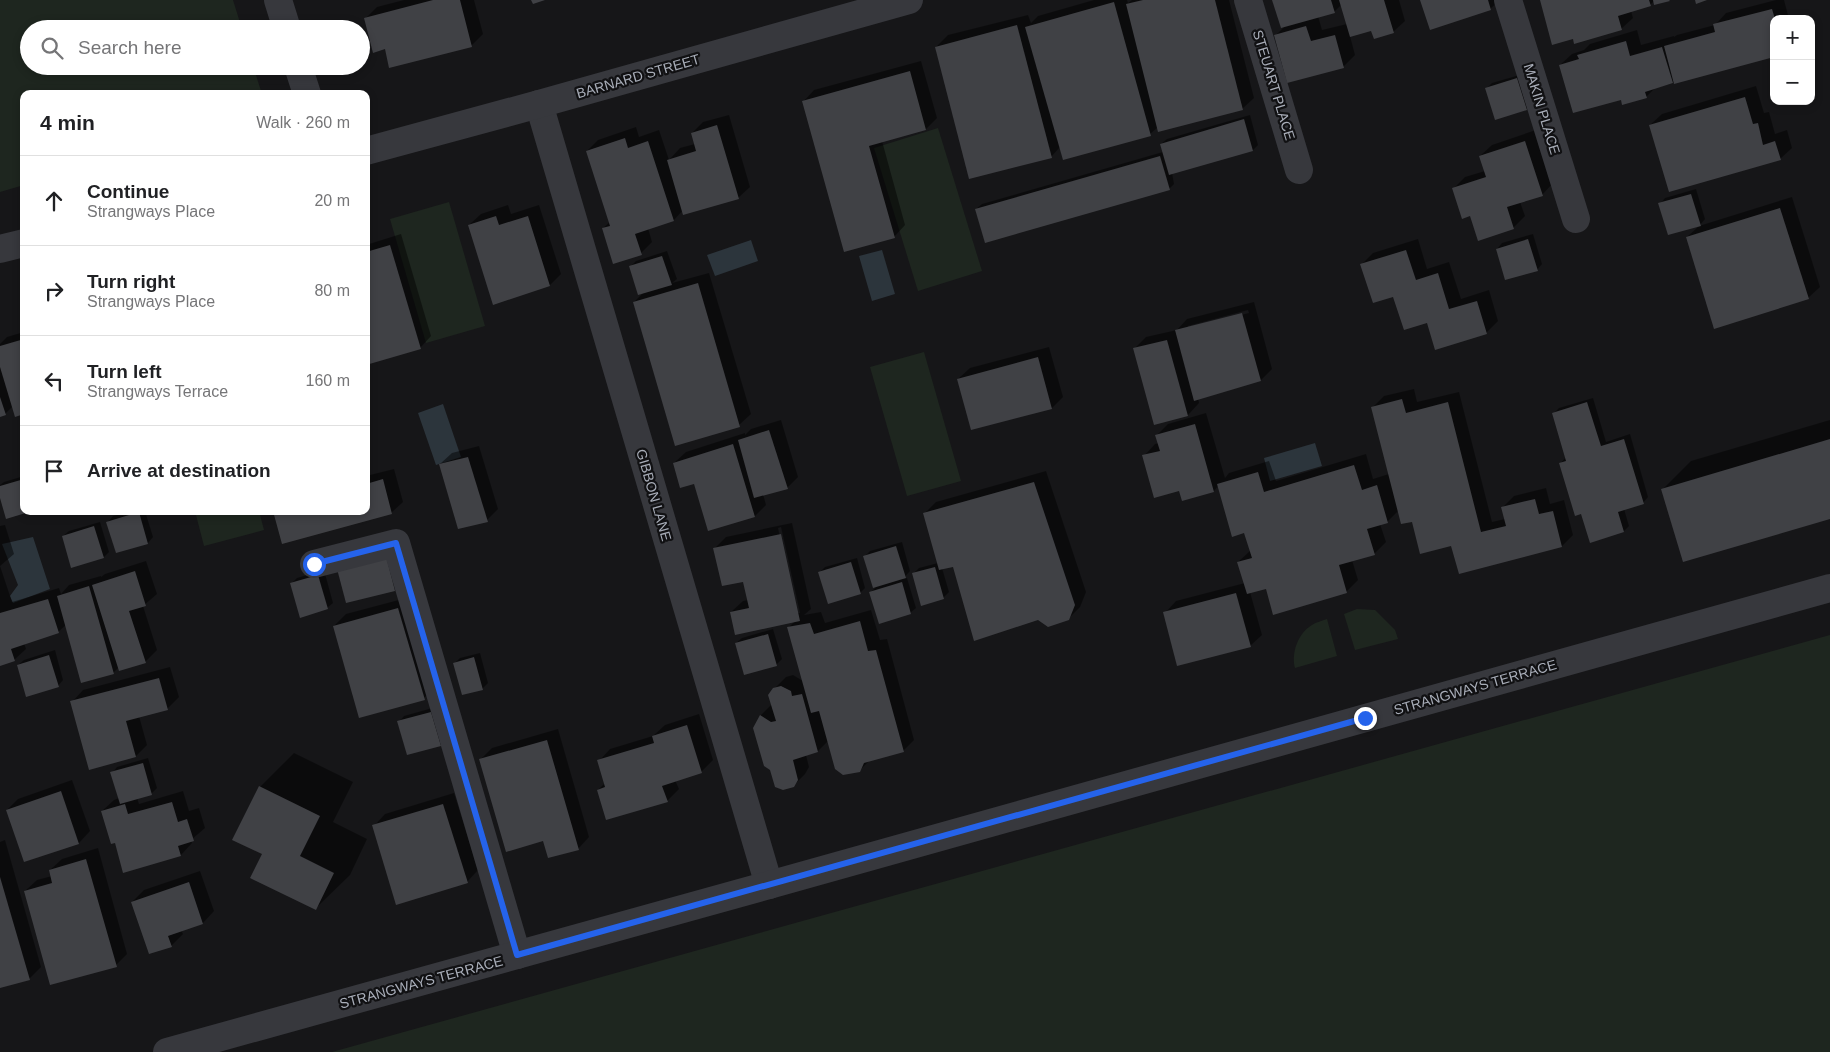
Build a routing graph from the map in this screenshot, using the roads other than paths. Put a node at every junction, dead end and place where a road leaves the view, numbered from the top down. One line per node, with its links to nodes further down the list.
1 (278, 0): 5 (street)
2 (909, 0): 8 (street, BARNARD STREET)
3 (1248, 0): 10 (street, STEUART PLACE)
4 (1508, 0): 11 (street, MAKIN PLACE)
5 (284, 20)
6 (301, 75): 7 (street)
7 (306, 90)
8 (539, 104): 9 (street, BARNARD STREET); 16 (street, GIBBON LANE)
9 (370, 150)
10 (1299, 170)
11 (1576, 218)
12 (20, 244): 13 (street)
13 (0, 249)
14 (314, 564): 17 (street)
15 (1830, 588): 16 (street, STRANGWAYS TERRACE)
16 (769, 885): 17 (street, STRANGWAYS TERRACE)
17 (517, 955): 18 (street, STRANGWAYS TERRACE)
18 (167, 1052)

